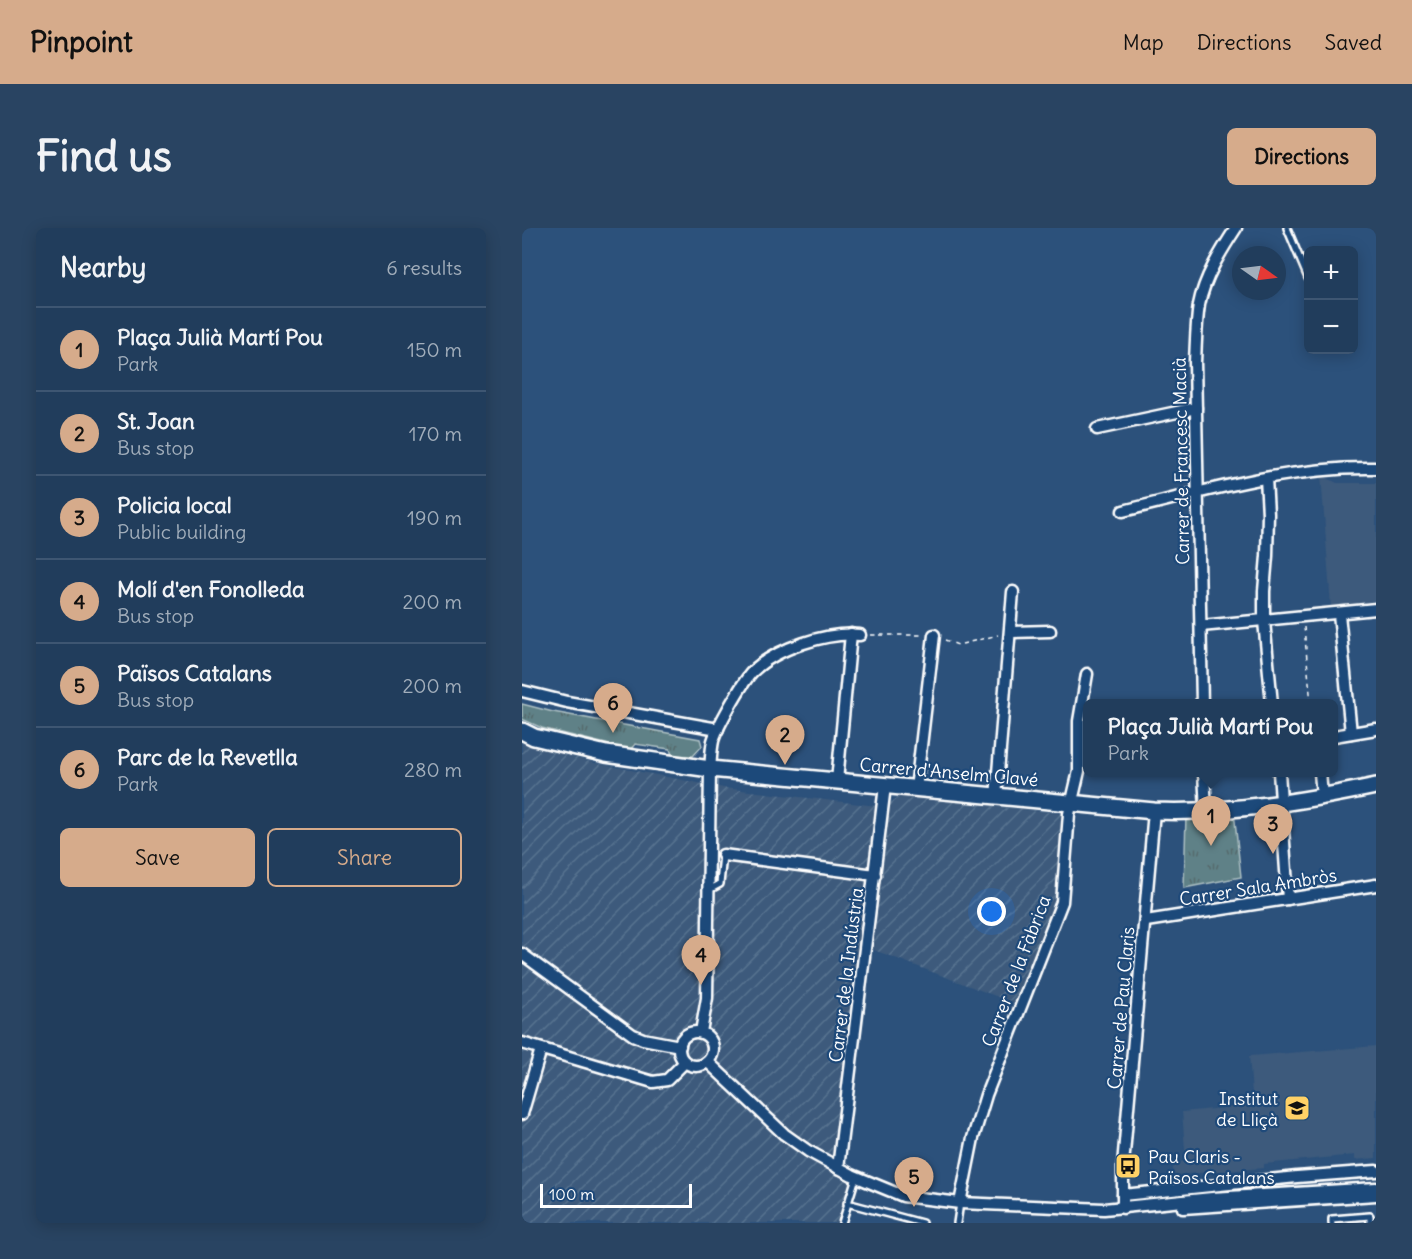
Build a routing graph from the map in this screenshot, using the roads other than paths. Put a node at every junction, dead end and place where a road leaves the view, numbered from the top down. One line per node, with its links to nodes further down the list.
1 (1236, 228): 4 (street, Carrer de Francesc Macià)
2 (1287, 228): 3 (lane)
3 (1304, 268)
4 (1196, 408): 5 (street); 8 (street, Carrer de Francesc Macià)
5 (1097, 429)
6 (1376, 468): 7 (street)
7 (1266, 478): 8 (street); 13 (street)
8 (1199, 493): 9 (street); 14 (street, Carrer de Francesc Macià)
9 (1123, 511)
10 (1013, 592): 16 (street)
11 (1376, 609): 12 (street)
12 (1339, 614): 13 (street); 25 (street)
13 (1264, 621): 14 (street); 21 (street)
14 (1201, 626): 20 (street, Carrer de Francesc Macià)
15 (1050, 631): 16 (street)
16 (1011, 632): 36 (street)
17 (934, 635): 34 (street)
18 (1086, 674): 38 (street, Carrer de la Fàbrica)
19 (522, 691): 22 (street)
20 (1202, 699)
21 (1272, 699)
22 (718, 729): 27 (street); 31 (street)
23 (1376, 729): 25 (street)
24 (522, 731): 27 (street, Carrer d'Anselm Clavé)
25 (1351, 733): 26 (street)
26 (1338, 735)
27 (710, 769): 31 (street, Carrer d'Anselm Clavé); 44 (street)
28 (1204, 777): 40 (street)
29 (1280, 777): 37 (street)
30 (1320, 777): 35 (street)
31 (837, 781): 32 (street, Carrer d'Anselm Clavé)
32 (885, 786): 34 (street, Carrer d'Anselm Clavé); 42 (street, Carrer de la Indústria)
33 (1376, 786): 35 (street, Carrer d'Anselm Clavé)
34 (916, 789): 36 (street, Carrer d'Anselm Clavé)
35 (1322, 796): 37 (street, Carrer d'Anselm Clavé)
36 (996, 797): 38 (street, Carrer d'Anselm Clavé)
37 (1282, 802): 40 (street, Carrer d'Anselm Clavé); 45 (street)
38 (1073, 803): 39 (street, Carrer d'Anselm Clavé); 62 (street, Carrer de la Fàbrica)
39 (1154, 811): 40 (street, Carrer d'Anselm Clavé); 46 (street, Carrer de Pau Claris)
40 (1206, 811)
41 (723, 855): 42 (street); 44 (lane)
42 (874, 875): 55 (street, Carrer de la Indústria)
43 (1376, 885): 45 (street, Carrer Sala Ambròs)
44 (707, 891): 48 (street)
45 (1288, 899): 46 (street, Carrer Sala Ambròs)
46 (1146, 921): 59 (street, Carrer de Pau Claris)
47 (522, 954): 50 (street)
48 (701, 1032): 50 (street); 53 (street)
49 (522, 1043): 51 (street)
50 (680, 1046): 52 (street)
51 (541, 1049): 52 (street); 54 (street)
52 (685, 1062): 53 (street)
53 (708, 1062): 55 (street)
54 (522, 1114)
55 (838, 1168): 57 (street)
56 (1376, 1171): 59 (street)
57 (856, 1177): 61 (lane); 62 (street)
58 (1376, 1188): 63 (street)
59 (1123, 1195): 63 (street, Carrer de Pau Claris)
60 (1376, 1195): 63 (street)
61 (848, 1203): 64 (lane); 65 (lane)
62 (960, 1203): 63 (street); 66 (lane)
63 (1123, 1208)
64 (842, 1223)
65 (922, 1223)
66 (957, 1223)
67 (1332, 1223): 68 (lane)
68 (1370, 1223)

